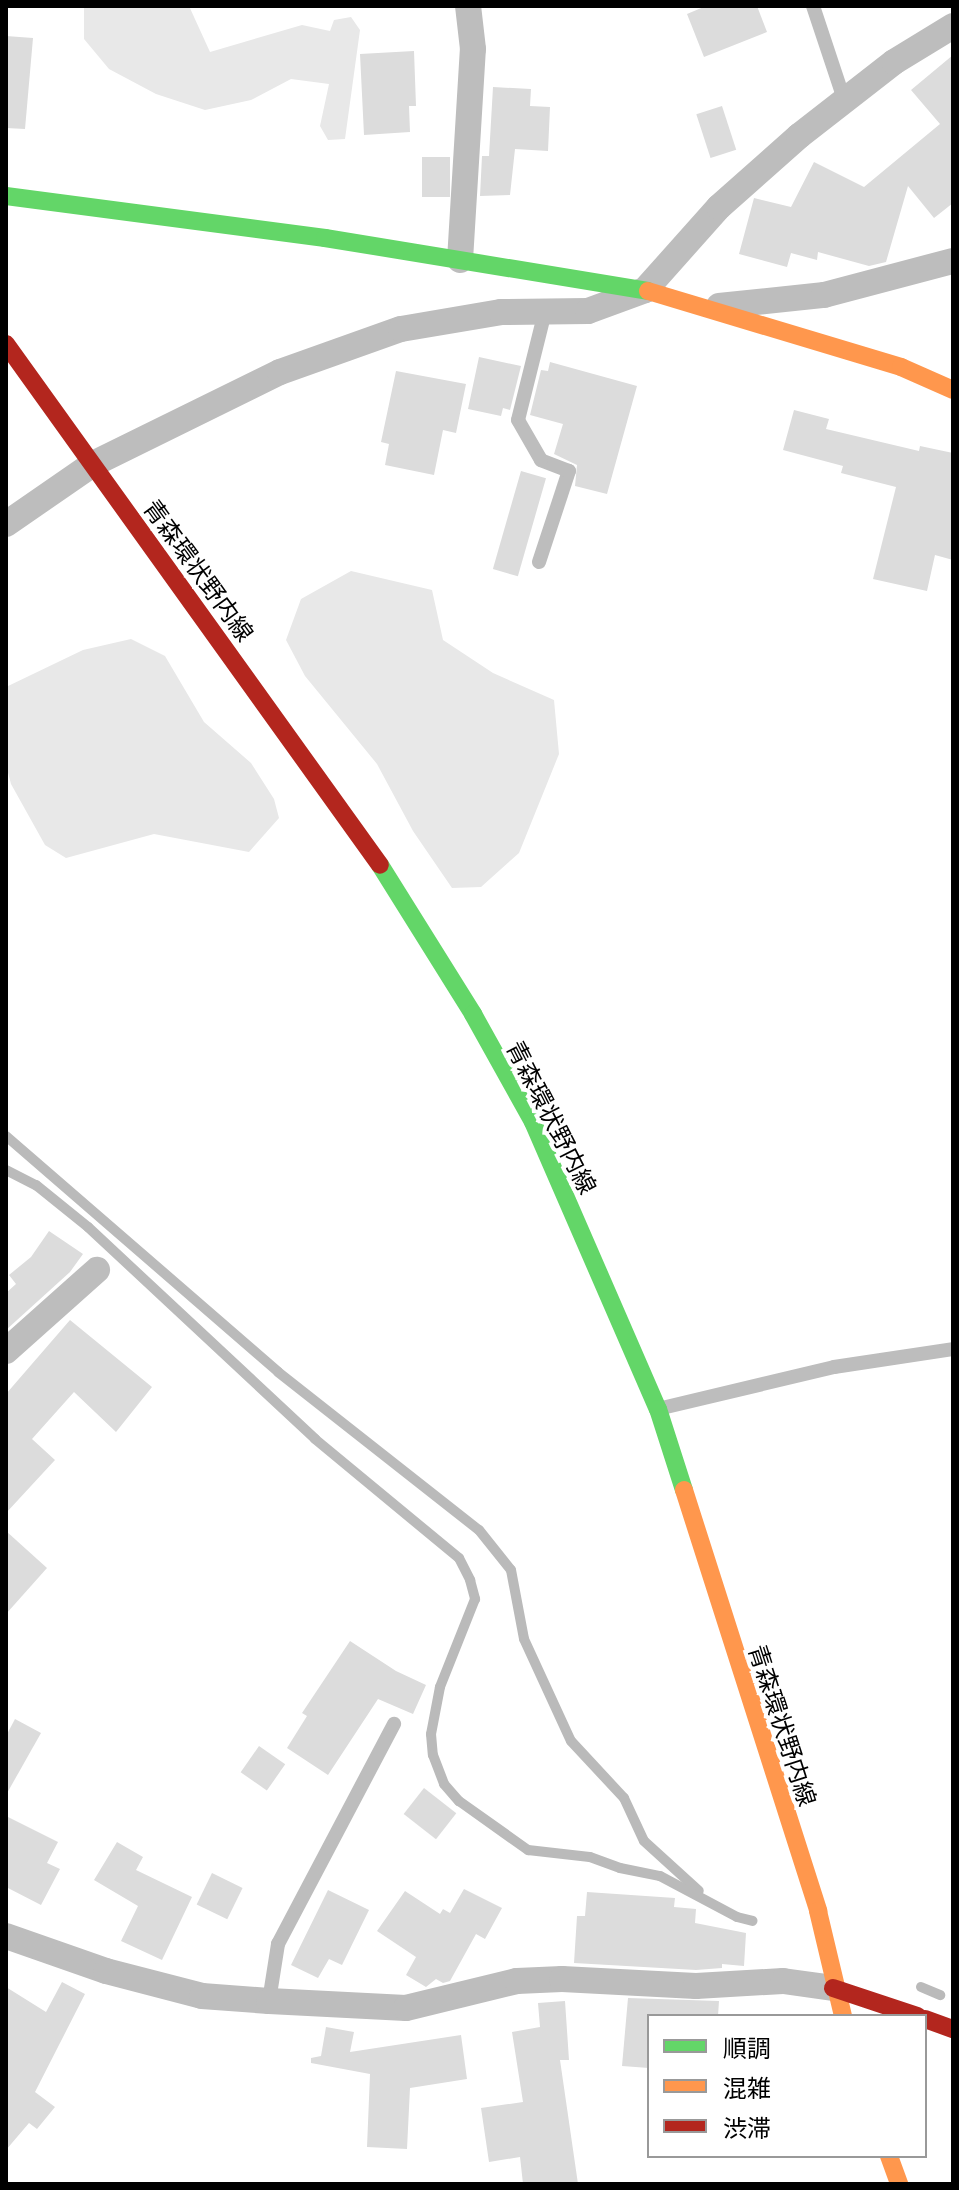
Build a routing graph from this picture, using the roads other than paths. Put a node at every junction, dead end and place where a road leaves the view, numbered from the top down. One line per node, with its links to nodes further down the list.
1 (468, 6): 6 (street)
2 (813, 6): 4 (lane)
3 (953, 26): 4 (street)
4 (845, 102): 8 (street)
5 (6, 196): 6 (main road)
6 (460, 260): 8 (main road)
7 (953, 261): 9 (street)
8 (645, 290): 9 (main road); 10 (street)
9 (704, 308): 12 (main road)
10 (545, 312): 13 (street); 15 (lane)
11 (6, 344): 13 (main road, 青森環状野内線)
12 (953, 390)
13 (93, 464): 14 (street); 19 (main road, 青森環状野内線)
14 (6, 524)
15 (539, 562)
16 (97, 1270): 18 (street)
17 (953, 1349): 19 (lane)
18 (6, 1351)
19 (658, 1409): 22 (main road, 青森環状野内線)
20 (394, 1724): 23 (lane)
21 (6, 1936): 23 (street)
22 (833, 1988): 23 (street); 24 (main road, 青森環状野内線); 25 (main road)
23 (269, 2001)
24 (842, 2014)
25 (911, 2014)
26 (890, 2158): 27 (main road)
27 (899, 2184)

